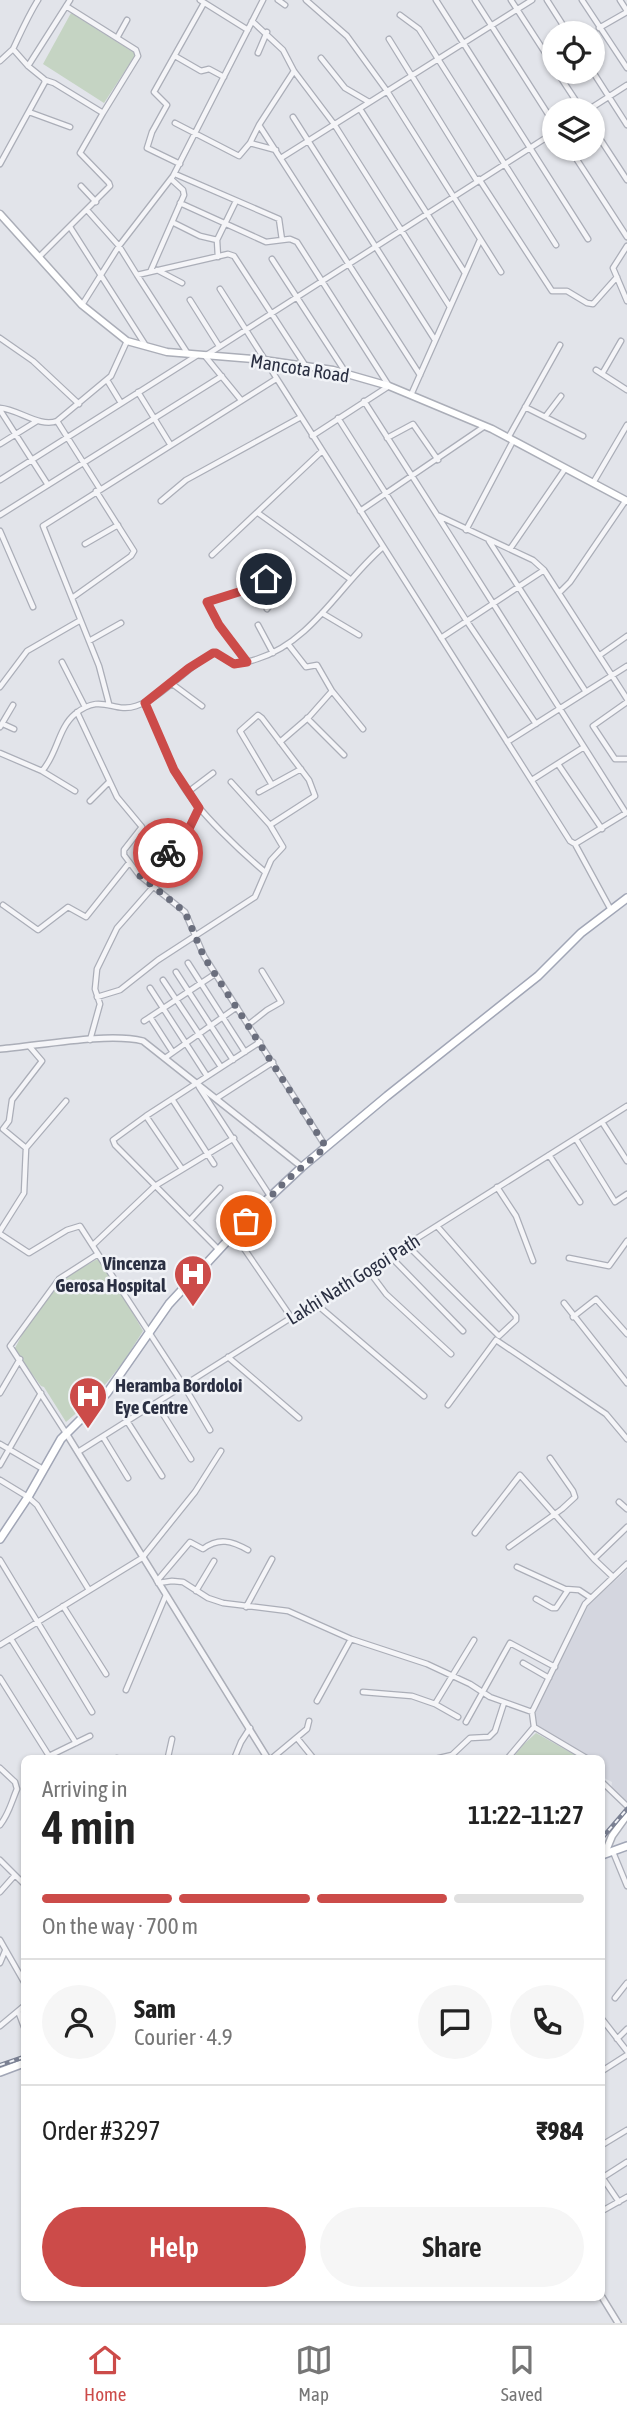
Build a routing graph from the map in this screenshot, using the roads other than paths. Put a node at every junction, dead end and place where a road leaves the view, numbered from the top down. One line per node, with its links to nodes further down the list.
1 (38, 0): 32 (street)
2 (70, 0): 15 (street)
3 (263, 0): 20 (street)
4 (278, 0): 14 (street)
5 (306, 0): 46 (street)
6 (436, 0): 30 (street)
7 (475, 0): 24 (street)
8 (511, 0): 16 (street)
9 (532, 0): 16 (street)
10 (547, 0): 21 (street)
11 (582, 0): 22 (street)
12 (620, 0): 17 (street)
13 (202, 1): 25 (street); 34 (street)
14 (285, 5)
15 (66, 6): 28 (street); 38 (street)
16 (517, 9): 24 (street); 31 (street)
17 (627, 11): 23 (street)
18 (400, 15): 36 (street)
19 (127, 20): 28 (street)
20 (252, 20): 25 (street); 26 (street)
21 (560, 21)
22 (595, 21)
23 (605, 24)
24 (492, 25): 30 (street); 50 (street)
25 (247, 30): 42 (street)
26 (267, 33): 33 (street); 40 (street)
27 (605, 37): 39 (street)
28 (117, 38): 53 (street)
29 (389, 39): 41 (street)
30 (463, 44): 36 (street); 65 (street)
31 (542, 48)
32 (13, 49): 37 (street); 38 (street)
33 (258, 53)
34 (175, 55): 42 (street); 71 (street)
35 (321, 58): 49 (street)
36 (439, 59): 41 (street); 69 (street)
37 (0, 61)
38 (28, 66): 43 (street)
39 (627, 68)
40 (294, 71): 56 (street); 57 (street)
41 (412, 76): 46 (street); 73 (street)
42 (224, 77): 60 (street)
43 (45, 80): 52 (street); 53 (street)
44 (601, 84): 47 (street)
45 (627, 85): 47 (street)
46 (387, 92): 49 (street); 78 (street)
47 (609, 97): 48 (street); 58 (street)
48 (605, 99)
49 (369, 102): 51 (street)
50 (542, 104)
51 (360, 109): 56 (street); 84 (street)
52 (29, 112): 59 (street); 70 (street)
53 (103, 113): 80 (street)
54 (293, 117): 62 (street)
55 (175, 123): 60 (street)
56 (334, 124): 62 (street); 89 (street)
57 (259, 125): 63 (street); 66 (street)
58 (627, 125)
59 (70, 127)
60 (195, 134): 63 (street); 71 (street)
61 (542, 140): 65 (street)
62 (308, 141): 67 (street); 97 (street)
63 (250, 143): 66 (street)
64 (605, 146): 74 (street)
65 (530, 147): 69 (street); 92 (street)
66 (277, 150): 67 (street)
67 (281, 158): 102 (street)
68 (578, 161): 88 (street)
69 (504, 163): 73 (street); 95 (street)
70 (0, 164)
71 (180, 164): 72 (street)
72 (173, 176): 75 (street); 77 (street); 96 (street)
73 (478, 180): 78 (street); 108 (street)
74 (627, 180)
75 (191, 181): 77 (street); 79 (street)
76 (81, 186): 80 (street)
77 (184, 193): 81 (street)
78 (452, 196): 84 (street); 91 (street)
79 (236, 201): 86 (street); 94 (street)
80 (96, 202): 82 (street)
81 (180, 203): 85 (street); 86 (street)
82 (88, 210): 87 (street); 96 (street)
83 (0, 214): 99 (main road, Mancota Road)
84 (426, 214): 89 (street); 105 (street)
85 (172, 222): 93 (street); 103 (street)
86 (225, 225): 93 (street); 94 (street)
87 (70, 227): 99 (street); 106 (street)
88 (625, 228): 90 (street)
89 (401, 231): 97 (street); 116 (street)
90 (627, 237)
91 (480, 239): 104 (street); 105 (street)
92 (588, 239)
93 (217, 240): 100 (street)
94 (282, 240): 109 (street)
95 (556, 245)
96 (119, 246): 106 (street); 107 (street)
97 (374, 246): 102 (street); 120 (street)
98 (627, 246): 108 (street)
99 (39, 257): 115 (main road, Mancota Road)
100 (218, 257): 103 (street); 117 (street)
101 (272, 259): 112 (street)
102 (349, 263): 109 (street); 133 (street)
103 (153, 270): 107 (street); 110 (street)
104 (501, 272)
105 (465, 273): 116 (street)
106 (101, 275): 115 (street); 124 (street)
107 (137, 275): 126 (street)
108 (617, 277): 114 (street)
109 (322, 280): 112 (street); 137 (street)
110 (182, 284)
111 (220, 289): 118 (street)
112 (297, 295): 117 (street); 131 (street)
113 (190, 300): 125 (street)
114 (627, 301)
115 (82, 305): 121 (main road, Mancota Road)
116 (450, 307): 120 (street)
117 (271, 313): 118 (street); 129 (street)
118 (244, 329): 125 (street); 128 (street)
119 (0, 338): 145 (street)
120 (435, 340): 133 (street)
121 (127, 341): 124 (main road, Mancota Road); 136 (street)
122 (621, 341): 132 (street)
123 (560, 345): 146 (street)
124 (146, 346): 126 (main road, Mancota Road)
125 (219, 346): 127 (street)
126 (188, 354): 127 (main road, Mancota Road)
127 (201, 356): 128 (main road, Mancota Road); 134 (street); 139 (street)
128 (264, 360): 129 (main road, Mancota Road); 135 (street)
129 (305, 366): 131 (main road, Mancota Road)
130 (596, 369): 132 (street)
131 (346, 373): 137 (main road, Mancota Road)
132 (602, 374): 138 (street)
133 (420, 375): 140 (street)
134 (222, 376): 142 (street); 148 (street)
135 (276, 379): 142 (street); 149 (street)
136 (107, 380): 144 (street); 145 (street)
137 (389, 386): 140 (main road, Mancota Road); 143 (street)
138 (627, 390)
139 (138, 392): 144 (street); 148 (street)
140 (411, 396): 155 (main road, Mancota Road)
141 (561, 396): 150 (street)
142 (241, 400): 163 (street)
143 (364, 401): 151 (street); 160 (street)
144 (121, 403): 159 (street)
145 (79, 404): 153 (street)
146 (525, 407): 150 (street); 161 (street)
147 (0, 409): 152 (street); 156 (street)
148 (154, 417): 163 (street); 167 (street)
149 (301, 417): 157 (street); 175 (street)
150 (545, 417): 158 (street)
151 (338, 418): 157 (street); 174 (street)
152 (38, 420): 153 (street); 156 (street)
153 (57, 421): 159 (street)
154 (627, 425): 171 (street)
155 (485, 426): 161 (main road, Mancota Road); 166 (street)
156 (16, 435): 162 (street); 165 (street)
157 (312, 436): 164 (street)
158 (583, 436)
159 (67, 437): 165 (street); 167 (street)
160 (387, 438): 166 (street); 169 (street)
161 (510, 440): 168 (main road, Mancota Road); 182 (street)
162 (0, 444)
163 (170, 444): 173 (street)
164 (322, 451): 177 (street); 178 (street)
165 (32, 460): 170 (street); 172 (street)
166 (438, 460): 169 (street)
167 (83, 463): 172 (street); 173 (street)
168 (565, 469): 171 (main road, Mancota Road); 187 (street)
169 (412, 477): 174 (street); 180 (street)
170 (0, 480)
171 (593, 483): 176 (main road, Mancota Road)
172 (48, 485): 179 (street)
173 (98, 490): 181 (street); 193 (street)
174 (387, 494): 177 (street); 198 (street)
175 (161, 500)
176 (627, 501): 192 (street)
177 (360, 511): 186 (street)
178 (258, 513): 188 (street); 190 (street)
179 (0, 515)
180 (436, 515): 182 (street); 194 (street)
181 (118, 526): 185 (street); 193 (street)
182 (466, 530): 184 (street)
183 (0, 531): 195 (street)
184 (488, 540): 187 (street); 191 (street)
185 (85, 544)
186 (383, 547): 190 (street); 204 (street)
187 (510, 549): 189 (street)
188 (212, 555)
189 (544, 570): 191 (street); 192 (street)
190 (350, 579): 197 (street)
191 (519, 588): 194 (street); 216 (street)
192 (559, 593): 208 (street)
193 (72, 598): 199 (street)
194 (493, 604): 198 (street); 223 (street)
195 (33, 607)
196 (267, 609): 210 (street)
197 (322, 612): 202 (street); 206 (street)
198 (466, 620): 204 (street); 226 (street)
199 (79, 621): 205 (street); 214 (street)
200 (121, 623): 205 (street)
201 (258, 625): 207 (street)
202 (359, 635)
203 (627, 636): 208 (street)
204 (441, 638): 231 (street)
205 (89, 641): 219 (street)
206 (288, 644): 207 (street); 215 (street)
207 (273, 653): 210 (street)
208 (600, 656): 212 (street)
209 (62, 662): 222 (street)
210 (247, 662): 213 (street)
211 (627, 666): 212 (street)
212 (612, 676): 216 (street); 217 (street)
213 (171, 683): 218 (street); 221 (street)
214 (0, 687)
215 (332, 691): 225 (street); 229 (street)
216 (586, 692): 223 (street)
217 (627, 701): 235 (street)
218 (145, 703): 219 (street); 245 (street)
219 (109, 704): 222 (street)
220 (13, 705): 227 (street)
221 (202, 706)
222 (85, 707): 224 (street)
223 (560, 709): 226 (street); 232 (street)
224 (77, 712): 238 (street); 241 (street)
225 (307, 718): 230 (street); 234 (street)
226 (536, 724): 231 (street)
227 (1, 725): 228 (street)
228 (14, 729)
229 (363, 729)
230 (280, 742): 237 (street); 243 (street)
231 (508, 742): 240 (street)
232 (584, 747): 236 (street); 249 (street)
233 (0, 753): 238 (street)
234 (344, 755)
235 (627, 759)
236 (558, 764): 240 (street); 251 (street)
237 (301, 769): 243 (street); 250 (street)
238 (42, 771): 244 (street)
239 (213, 774): 245 (street)
240 (532, 780): 252 (street)
241 (109, 782): 247 (street); 254 (street)
242 (231, 782): 250 (street)
243 (272, 785): 246 (street)
244 (75, 791)
245 (188, 792): 248 (street)
246 (259, 792)
247 (90, 801)
248 (199, 808): 253 (street); 256 (street)
249 (626, 813): 251 (street)
250 (270, 825): 256 (street)
251 (601, 829): 252 (street)
252 (575, 844): 261 (street)
253 (164, 857): 255 (street); 257 (street)
254 (130, 863): 257 (street); 260 (street)
255 (189, 870)
256 (265, 872): 262 (street)
257 (139, 875): 258 (street)
258 (153, 887): 262 (street); 271 (street)
259 (627, 898): 261 (main road)
260 (3, 905)
261 (611, 909): 302 (main road)
262 (194, 936): 266 (street); 271 (street)
263 (188, 963): 268 (street)
264 (262, 971): 279 (street)
265 (176, 972): 270 (street)
266 (215, 974): 268 (street); 273 (street)
267 (163, 980): 272 (street)
268 (200, 984): 270 (street); 275 (street)
269 (150, 988): 274 (street)
270 (188, 991): 272 (street); 278 (street)
271 (97, 997): 281 (street)
272 (176, 1000): 274 (street); 280 (street)
273 (237, 1007): 275 (street); 279 (street)
274 (164, 1009): 276 (street); 282 (street)
275 (222, 1016): 278 (street); 287 (street)
276 (150, 1017): 277 (street); 286 (street)
277 (144, 1021)
278 (211, 1025): 280 (street); 289 (street)
279 (248, 1025): 283 (street)
280 (198, 1033): 282 (street); 291 (street)
281 (90, 1040): 284 (street); 288 (street)
282 (185, 1042): 286 (street); 292 (street)
283 (260, 1042): 287 (street); 290 (street)
284 (30, 1046): 285 (street); 303 (street)
285 (0, 1049)
286 (172, 1051): 288 (street)
287 (245, 1052): 289 (street)
288 (165, 1058): 293 (street)
289 (233, 1060): 291 (street)
290 (273, 1062): 294 (street); 302 (street)
291 (221, 1067): 292 (street)
292 (207, 1076): 293 (street)
293 (196, 1083): 294 (street); 295 (street); 300 (street)
294 (217, 1098): 308 (street)
295 (172, 1099): 298 (street); 304 (street)
296 (66, 1101): 303 (street)
297 (627, 1106): 299 (street, Lakhi Nath Gogoi Path)
298 (146, 1115): 309 (street); 310 (street)
299 (602, 1122): 301 (street, Lakhi Nath Gogoi Path); 306 (street)
300 (234, 1138): 304 (street); 314 (street)
301 (576, 1139): 305 (street, Lakhi Nath Gogoi Path); 313 (street)
302 (326, 1147): 308 (main road)
303 (26, 1148): 318 (street)
304 (209, 1154): 307 (street); 309 (street)
305 (549, 1155): 311 (street, Lakhi Nath Gogoi Path); 315 (street)
306 (627, 1161)
307 (214, 1164)
308 (302, 1167): 314 (main road)
309 (182, 1169): 310 (street)
310 (155, 1186): 316 (street); 321 (street)
311 (497, 1187): 317 (street, Lakhi Nath Gogoi Path); 327 (street)
312 (220, 1188): 316 (street)
313 (627, 1194)
314 (270, 1196): 319 (main road)
315 (580, 1202)
316 (190, 1220): 323 (street)
317 (437, 1226): 322 (street, Lakhi Nath Gogoi Path); 336 (street)
318 (0, 1232): 321 (street)
319 (234, 1234): 323 (main road); 331 (street)
320 (627, 1241): 326 (street)
321 (93, 1245): 324 (street)
322 (407, 1245): 325 (street, Lakhi Nath Gogoi Path); 336 (street)
323 (219, 1250): 334 (main road)
324 (98, 1254): 334 (street); 339 (street)
325 (390, 1256): 328 (street, Lakhi Nath Gogoi Path); 333 (street)
326 (569, 1258)
327 (533, 1261)
328 (368, 1270): 329 (street, Lakhi Nath Gogoi Path); 337 (street)
329 (315, 1303): 331 (street, Lakhi Nath Gogoi Path); 344 (street)
330 (564, 1303): 332 (street)
331 (291, 1317): 338 (street, Lakhi Nath Gogoi Path)
332 (573, 1317): 335 (street); 340 (street)
333 (463, 1331)
334 (148, 1333): 341 (street); 350 (main road)
335 (627, 1334)
336 (498, 1338): 346 (street); 352 (street)
337 (451, 1354)
338 (229, 1357): 341 (street, Lakhi Nath Gogoi Path); 347 (street)
339 (20, 1359): 342 (street); 343 (street)
340 (627, 1383)
341 (184, 1386): 345 (street, Lakhi Nath Gogoi Path); 349 (street)
342 (41, 1392): 350 (street); 354 (street)
343 (0, 1393)
344 (424, 1396)
345 (156, 1403): 348 (street, Lakhi Nath Gogoi Path); 358 (street)
346 (448, 1405)
347 (299, 1418)
348 (127, 1421): 351 (street, Lakhi Nath Gogoi Path); 361 (street)
349 (210, 1430)
350 (66, 1433): 356 (street); 360 (main road)
351 (103, 1437): 356 (street, Lakhi Nath Gogoi Path); 362 (street)
352 (627, 1439)
353 (0, 1444): 354 (street)
354 (9, 1449): 359 (street); 360 (street)
355 (221, 1451): 373 (street)
356 (78, 1452): 373 (street)
357 (551, 1458): 367 (street)
358 (191, 1459)
359 (0, 1465)
360 (43, 1469): 364 (main road)
361 (162, 1476)
362 (128, 1478)
363 (0, 1480): 364 (street)
364 (28, 1497): 370 (main road); 382 (street)
365 (619, 1502): 366 (street)
366 (627, 1510)
367 (554, 1515): 369 (street); 371 (street); 375 (street)
368 (627, 1527): 375 (street)
369 (475, 1533)
370 (0, 1539)
371 (509, 1547)
372 (248, 1549): 381 (street)
373 (142, 1558): 381 (street); 382 (street)
374 (272, 1559): 389 (street)
375 (594, 1559): 380 (street)
376 (0, 1560): 390 (street)
377 (215, 1561): 384 (street)
378 (627, 1564): 380 (street)
379 (517, 1567): 383 (street)
380 (613, 1577): 386 (street)
381 (158, 1582): 384 (street); 385 (street)
382 (89, 1590): 388 (street)
383 (568, 1590): 386 (street); 387 (street)
384 (196, 1591): 389 (street)
385 (166, 1595): 401 (street); 413 (street)
386 (591, 1598): 396 (street)
387 (536, 1599)
388 (63, 1606): 390 (street); 397 (street)
389 (246, 1607): 392 (street)
390 (37, 1623): 391 (street); 407 (street)
391 (11, 1639): 394 (street); 417 (street)
392 (351, 1639): 398 (street); 404 (street)
393 (474, 1640): 398 (street)
394 (0, 1645)
395 (523, 1663): 400 (street)
396 (555, 1667): 400 (street); 403 (street)
397 (106, 1674)
398 (452, 1674): 403 (street); 406 (street)
399 (0, 1678): 418 (street)
400 (549, 1678): 408 (street)
401 (126, 1690)
402 (363, 1692): 406 (street)
403 (482, 1692): 405 (street); 411 (street)
404 (317, 1701)
405 (504, 1703): 408 (street); 425 (street)
406 (435, 1704): 409 (street)
407 (92, 1712)
408 (532, 1712): 412 (street)
409 (458, 1717)
410 (309, 1721): 415 (street)
411 (466, 1722)
412 (534, 1727): 426 (street); 427 (street)
413 (250, 1728): 421 (street); 422 (street)
414 (90, 1736): 417 (street)
415 (297, 1738): 423 (street); 424 (street)
416 (172, 1739): 420 (street)
417 (76, 1743): 419 (street)
418 (48, 1755)
419 (55, 1755)
420 (169, 1755)
421 (235, 1755)
422 (267, 1755)
423 (275, 1755)
424 (311, 1755)
425 (448, 1755)
426 (510, 1755)
427 (581, 1755)
428 (0, 1768): 432 (street)
429 (605, 1785): 430 (street)
430 (627, 1806)
431 (627, 1815): 434 (main road)
432 (0, 1825)
433 (627, 1846): 435 (main road)
434 (605, 1850)
435 (614, 1852): 436 (main road); 440 (street)
436 (605, 1854)
437 (0, 1860): 438 (street)
438 (15, 1875): 439 (street); 441 (street)
439 (21, 1881)
440 (627, 1886)
441 (0, 1892)
442 (0, 1940): 443 (street)
443 (6, 1951): 444 (street); 445 (street)
444 (0, 1963)
445 (21, 1977)
446 (627, 1983): 447 (street)
447 (615, 1998)
448 (21, 2008): 449 (street)
449 (18, 2011): 450 (street); 452 (street)
450 (21, 2019)
451 (605, 2023): 454 (street)
452 (0, 2026)
453 (627, 2029): 454 (street)
454 (617, 2039): 455 (street)
455 (627, 2053): 457 (street)
456 (21, 2064): 458 (main road)
457 (605, 2069)
458 (0, 2072)
459 (627, 2130): 460 (street)
460 (605, 2143)
461 (627, 2162): 462 (street)
462 (605, 2176)
463 (605, 2182): 465 (street)
464 (627, 2197): 465 (street)
465 (619, 2202): 466 (street)
466 (605, 2209)
467 (604, 2301): 468 (street)
468 (618, 2323)

